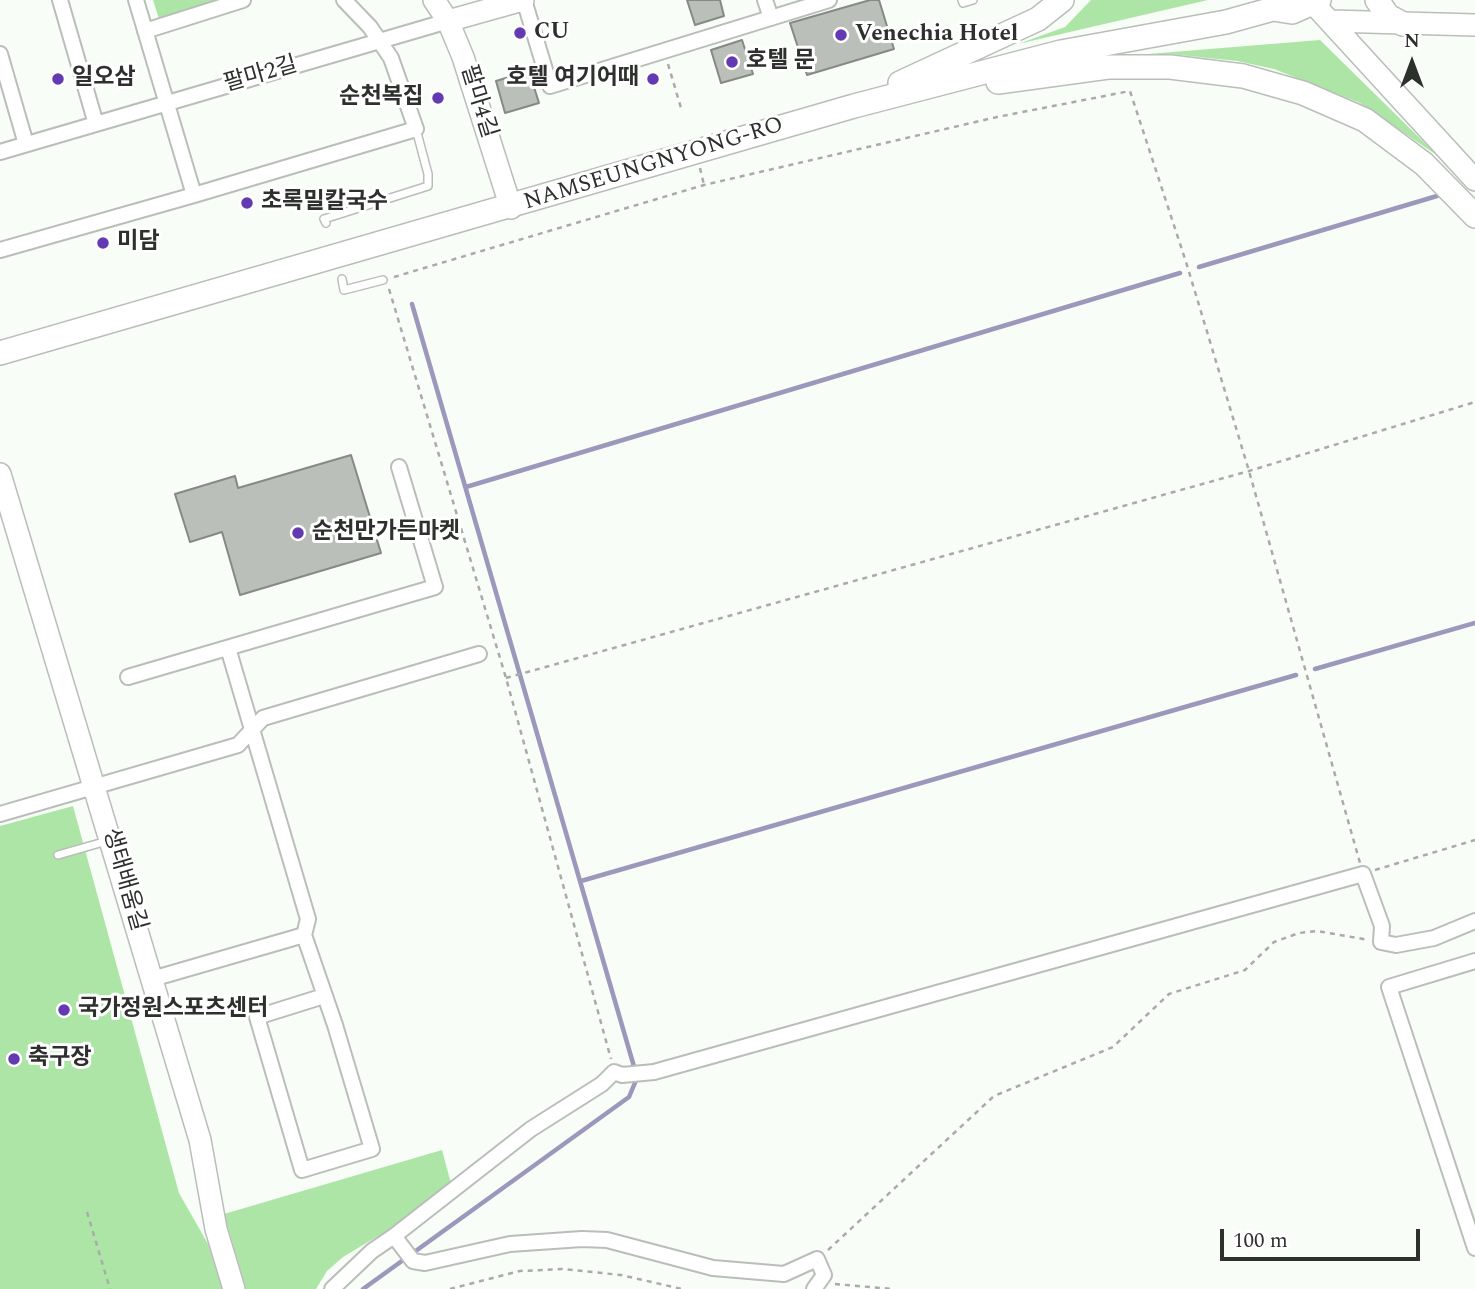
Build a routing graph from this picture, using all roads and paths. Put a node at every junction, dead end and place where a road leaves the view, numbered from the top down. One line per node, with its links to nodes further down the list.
1 (60, 0): 27 (street)
2 (136, 0): 20 (street)
3 (243, 0): 20 (street)
4 (344, 0): 21 (street)
5 (435, 0): 16 (street, 팔마4길)
6 (523, 0): 16 (street, 팔마2길); 22 (street)
7 (765, 0): 15 (street)
8 (829, 0): 15 (street)
9 (962, 0): 10 (lane)
10 (973, 0)
11 (1062, 0): 25 (main road)
12 (1377, 0): 18 (main road)
13 (1314, 1): 14 (main road, NAMSEUNGNYONG-RO); 17 (street)
14 (1275, 4): 25 (main road, NAMSEUNGNYONG-RO)
15 (771, 18): 22 (street)
16 (448, 21): 21 (street, 팔마2길); 35 (street, 팔마4길)
17 (1331, 21): 18 (street); 32 (street)
18 (1403, 24): 19 (street)
19 (1475, 25)
20 (145, 31): 24 (street)
21 (382, 42): 24 (street, 팔마2길); 28 (street)
22 (664, 51): 26 (path)
23 (0, 54): 29 (street)
24 (166, 103): 27 (street, 팔마2길); 34 (street)
25 (854, 106): 35 (main road, NAMSEUNGNYONG-RO); 36 (main road)
26 (681, 108)
27 (96, 124): 29 (street, 팔마2길)
28 (416, 129): 34 (street); 37 (lane)
29 (26, 144): 30 (street, 팔마2길)
30 (0, 152)
31 (699, 168): 33 (path)
32 (1475, 180)
33 (704, 186): 40 (path); 46 (path)
34 (194, 195): 38 (street)
35 (510, 208): 42 (main road, NAMSEUNGNYONG-RO)
36 (1475, 216)
37 (326, 223)
38 (0, 250)
39 (342, 279): 40 (lane)
40 (383, 280): 51 (path)
41 (0, 343): 42 (street)
42 (25, 346): 43 (main road, NAMSEUNGNYONG-RO)
43 (0, 353)
44 (1475, 402): 46 (path)
45 (399, 467): 48 (street)
46 (1249, 471): 51 (path); 58 (path)
47 (0, 474): 53 (street, 생태배움길)
48 (228, 648): 50 (street); 52 (street)
49 (479, 654): 52 (street)
50 (128, 677)
51 (506, 678): 65 (path)
52 (253, 729): 53 (street); 60 (street)
53 (96, 786): 54 (street); 55 (street, 생태배움길)
54 (0, 814)
55 (111, 840): 57 (lane); 63 (street, 생태배움길)
56 (1475, 840): 58 (path)
57 (58, 855)
58 (1363, 874): 61 (street); 65 (street)
59 (1475, 921): 61 (street)
60 (304, 934): 63 (street); 64 (street)
61 (1381, 942): 69 (path)
62 (1475, 961): 68 (street)
63 (152, 979): 72 (street, 생태배움길)
64 (326, 1003): 64 (street)
65 (618, 1074): 67 (street)
66 (87, 1212): 71 (path)
67 (396, 1240): 69 (street); 73 (street)
68 (1475, 1248)
69 (817, 1259): 70 (street)
70 (824, 1275): 76 (street); 77 (path)
71 (110, 1289)
72 (234, 1289)
73 (332, 1289)
74 (450, 1289): 75 (path)
75 (682, 1289)
76 (814, 1289)
77 (892, 1289)

